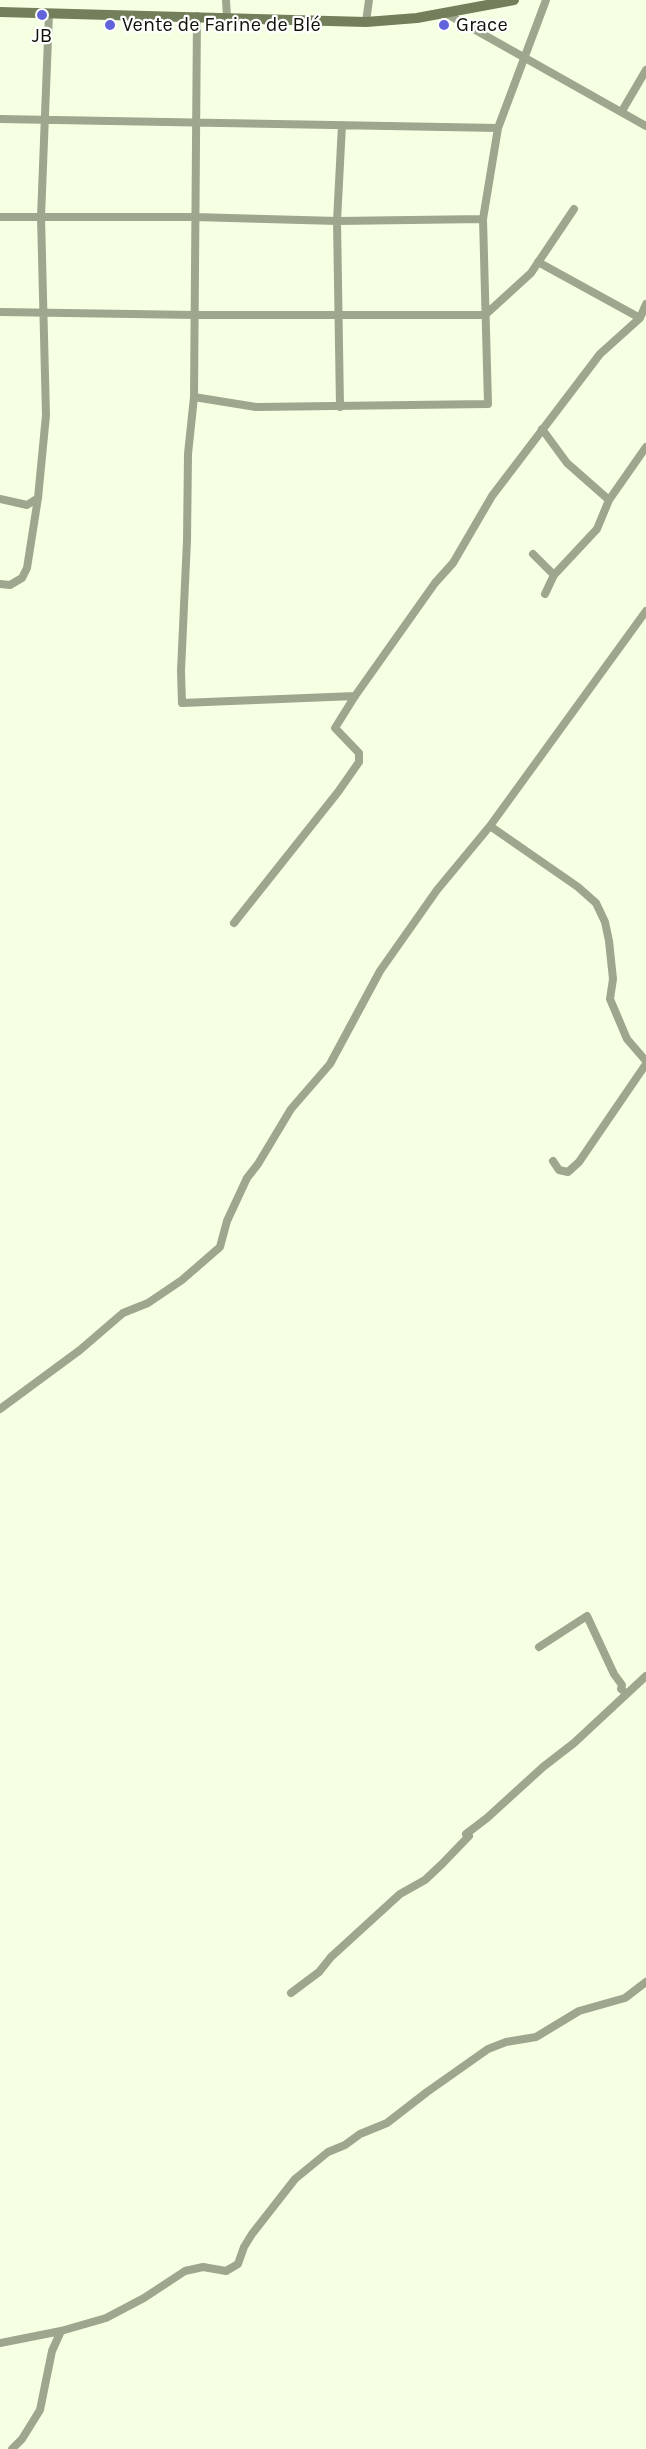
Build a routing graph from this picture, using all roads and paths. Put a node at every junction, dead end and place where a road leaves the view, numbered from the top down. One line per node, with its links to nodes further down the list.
1 (226, 0): 9 (street)
2 (369, 0): 10 (street)
3 (514, 0): 7 (main road)
4 (546, 0): 11 (street)
5 (0, 12): 6 (main road)
6 (49, 13): 8 (main road); 15 (street)
7 (447, 14): 10 (main road); 11 (street)
8 (197, 16): 9 (main road); 16 (street)
9 (226, 17): 10 (main road)
10 (366, 22)
11 (524, 58): 13 (street); 19 (street)
12 (646, 70): 13 (street)
13 (622, 111): 18 (street)
14 (0, 119): 15 (street)
15 (45, 120): 16 (street); 22 (street)
16 (196, 123): 17 (street); 23 (street)
17 (342, 125): 19 (street); 25 (street)
18 (646, 126)
19 (498, 128): 24 (street)
20 (574, 209): 26 (street)
21 (0, 217): 22 (street)
22 (41, 217): 23 (street); 29 (street)
23 (194, 217): 25 (street); 31 (street)
24 (483, 219): 25 (street); 32 (street)
25 (337, 221): 30 (street)
26 (538, 262): 32 (street); 33 (street)
27 (646, 304): 33 (street)
28 (0, 312): 29 (street)
29 (42, 312): 31 (street); 38 (street)
30 (337, 314): 31 (street); 32 (street); 35 (street)
31 (196, 315): 34 (street)
32 (485, 315): 35 (street)
33 (640, 318): 36 (street)
34 (194, 397): 35 (street); 46 (street)
35 (340, 407)
36 (542, 429): 40 (street); 46 (street)
37 (646, 447): 40 (street)
38 (38, 498): 39 (street); 43 (street)
39 (0, 499)
40 (609, 500): 42 (street)
41 (533, 554): 42 (street)
42 (554, 575): 44 (street)
43 (0, 584)
44 (545, 594)
45 (646, 611): 47 (street)
46 (355, 696): 48 (street)
47 (490, 826): 49 (street); 51 (street)
48 (234, 923)
49 (646, 1062): 50 (street)
50 (553, 1161)
51 (0, 1409)
52 (539, 1647): 54 (street)
53 (646, 1676): 54 (street)
54 (626, 1693): 56 (street)
55 (646, 1982): 57 (street)
56 (291, 1993)
57 (62, 2331): 58 (street); 59 (street)
58 (0, 2343)
59 (12, 2449)

